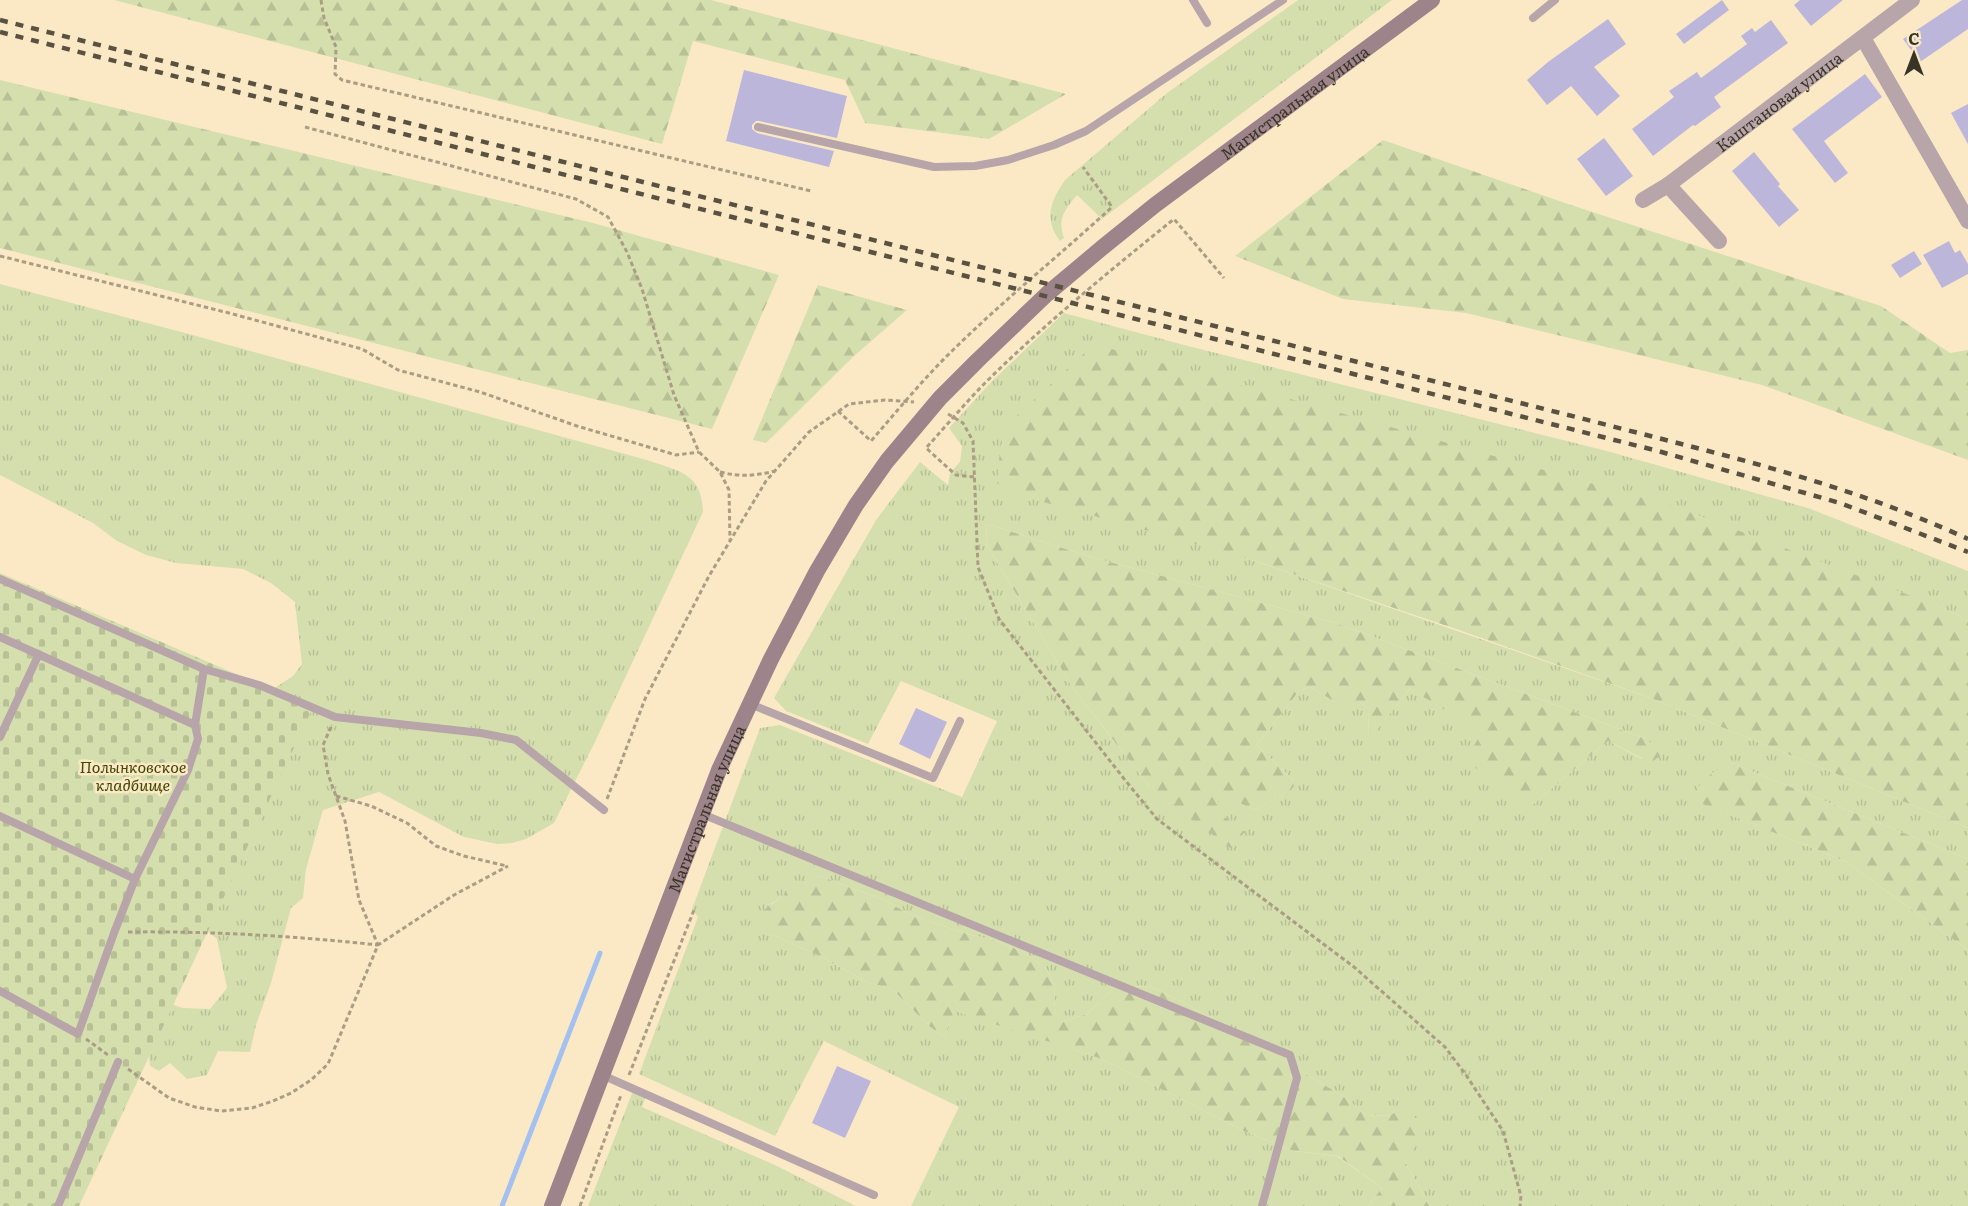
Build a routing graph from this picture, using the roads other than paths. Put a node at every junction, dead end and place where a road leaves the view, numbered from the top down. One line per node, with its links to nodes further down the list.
1 (1193, 0): 7 (lane)
2 (1283, 0): 9 (lane)
3 (1432, 0): 18 (main road, Магистральная улица)
4 (1555, 0): 6 (lane)
5 (1912, 0): 8 (street, Каштановая улица)
6 (1533, 18)
7 (1208, 22)
8 (1863, 38): 10 (street, Каштановая улица); 12 (street)
9 (758, 127)
10 (1668, 185): 11 (street, Каштановая улица); 13 (street)
11 (1643, 200)
12 (1968, 221)
13 (1719, 241)
14 (0, 579): 17 (lane)
15 (0, 637): 16 (lane)
16 (39, 654): 20 (lane); 21 (lane)
17 (204, 669): 20 (lane); 22 (lane)
18 (750, 704): 19 (lane); 23 (main road, Магистральная улица)
19 (960, 721)
20 (195, 725): 25 (lane)
21 (0, 737)
22 (604, 810)
23 (702, 814): 28 (main road, Магистральная улица); 32 (lane)
24 (0, 816): 25 (lane)
25 (135, 879): 26 (lane)
26 (0, 991)
27 (118, 1062): 30 (lane)
28 (602, 1075): 29 (lane); 31 (main road, Магистральная улица)
29 (874, 1195)
30 (58, 1206)
31 (552, 1206)
32 (1262, 1206)

